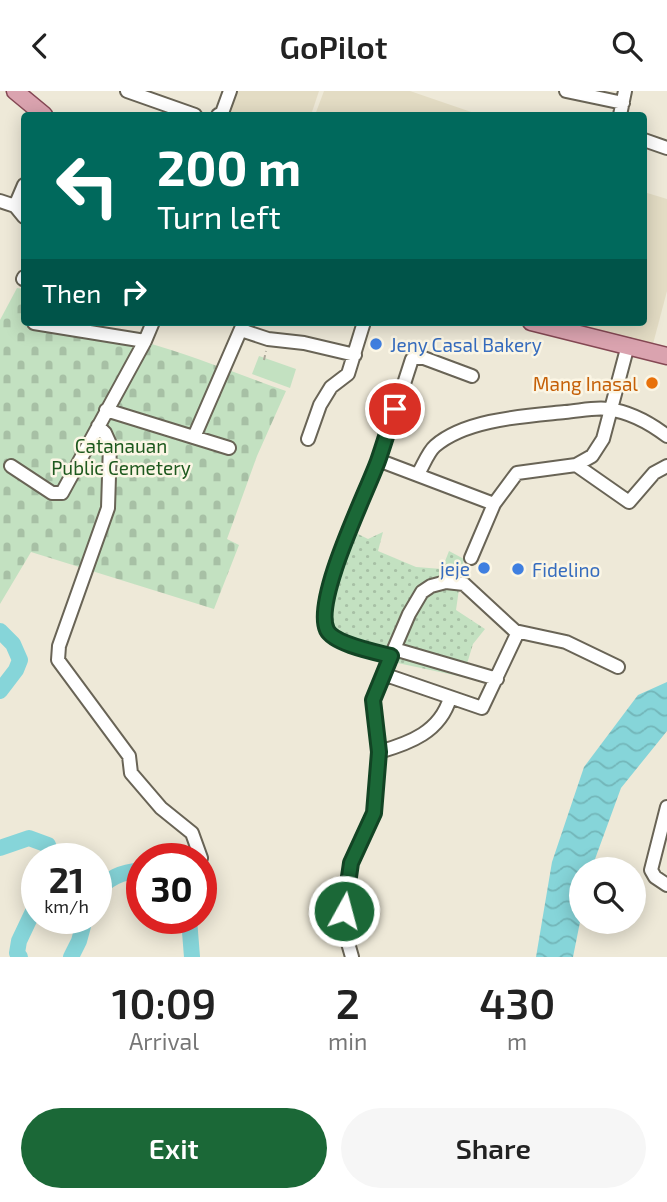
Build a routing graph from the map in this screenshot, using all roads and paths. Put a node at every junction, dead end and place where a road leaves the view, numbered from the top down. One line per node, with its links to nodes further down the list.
1 (16, 91): 6 (main road)
2 (127, 91): 7 (street)
3 (230, 91): 8 (street)
4 (566, 91): 5 (street)
5 (622, 103)
6 (40, 112)
7 (186, 112)
8 (222, 112)
9 (647, 141): 10 (street)
10 (667, 148)
11 (21, 192): 13 (street)
12 (0, 201): 13 (street)
13 (15, 206): 14 (street)
14 (21, 214)
15 (52, 326): 20 (street)
16 (151, 326): 20 (street)
17 (243, 326): 22 (street); 29 (street)
18 (363, 326): 22 (street)
19 (561, 326): 21 (main road)
20 (145, 341): 25 (street)
21 (628, 345): 23 (main road); 26 (street)
22 (355, 355): 30 (street)
23 (667, 356)
24 (472, 376): 32 (street)
25 (106, 409): 27 (street); 29 (street)
26 (609, 409): 28 (street); 33 (street); 36 (street)
27 (98, 426): 34 (street); 47 (street)
28 (667, 436)
29 (194, 437): 31 (street)
30 (308, 439)
31 (229, 449)
32 (378, 460): 36 (street); 40 (street)
33 (576, 465): 35 (street); 37 (street)
34 (11, 466)
35 (667, 466)
36 (418, 474): 37 (street)
37 (494, 504): 38 (street)
38 (471, 558)
39 (519, 632): 40 (street); 41 (street); 43 (street)
40 (392, 652): 42 (street); 43 (street)
41 (618, 667)
42 (383, 674): 44 (street); 45 (street)
43 (497, 679): 44 (street)
44 (450, 698): 45 (street)
45 (379, 752): 49 (street)
46 (667, 807): 48 (street)
47 (196, 843)
48 (667, 885)
49 (352, 957)

